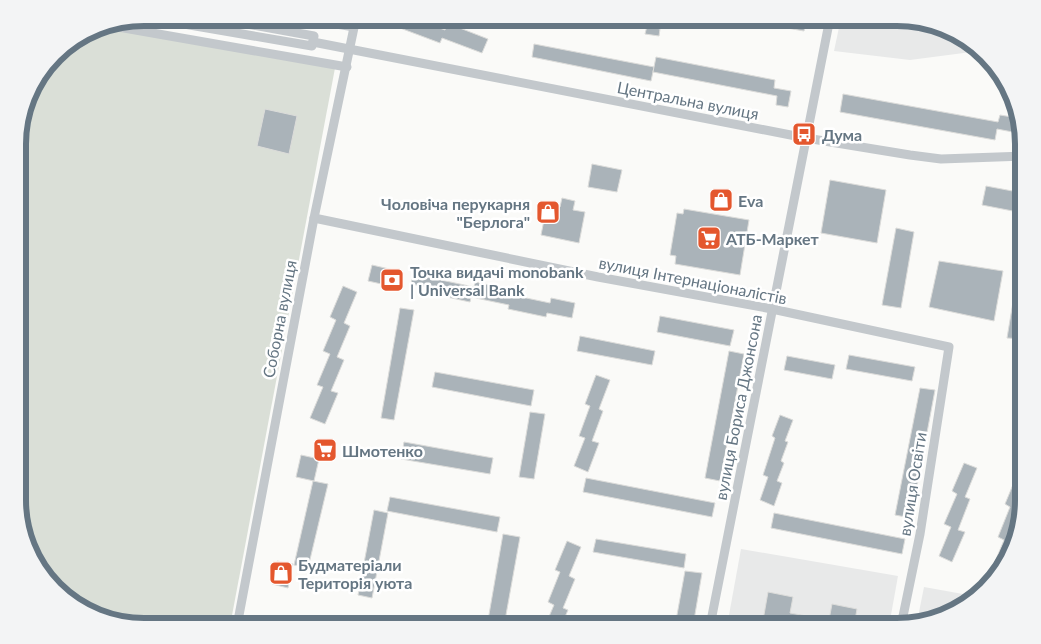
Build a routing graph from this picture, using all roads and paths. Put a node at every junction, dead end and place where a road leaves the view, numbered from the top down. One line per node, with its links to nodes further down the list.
1 (215, 26): 7 (street)
2 (258, 26): 7 (street)
3 (348, 26): 5 (street)
4 (828, 26): 10 (street, вулиця Бориса Джонсона)
5 (354, 27): 8 (street, Соборна вулиця)
6 (125, 28): 9 (street)
7 (313, 42): 8 (street, Центральна вулиця)
8 (350, 50): 9 (street, Соборна вулиця); 10 (street, Центральна вулиця)
9 (346, 67): 12 (street, Соборна вулиця)
10 (806, 138): 11 (street, Центральна вулиця); 13 (street, вулиця Бориса Джонсона)
11 (1014, 156)
12 (314, 218): 13 (street, вулиця Інтернаціоналістів); 17 (street, Соборна вулиця)
13 (772, 309): 14 (street, вулиця Інтернаціоналістів); 15 (street, вулиця Бориса Джонсона)
14 (950, 347): 16 (street, вулиця Освіти)
15 (712, 617)
16 (903, 617)
17 (239, 618)

